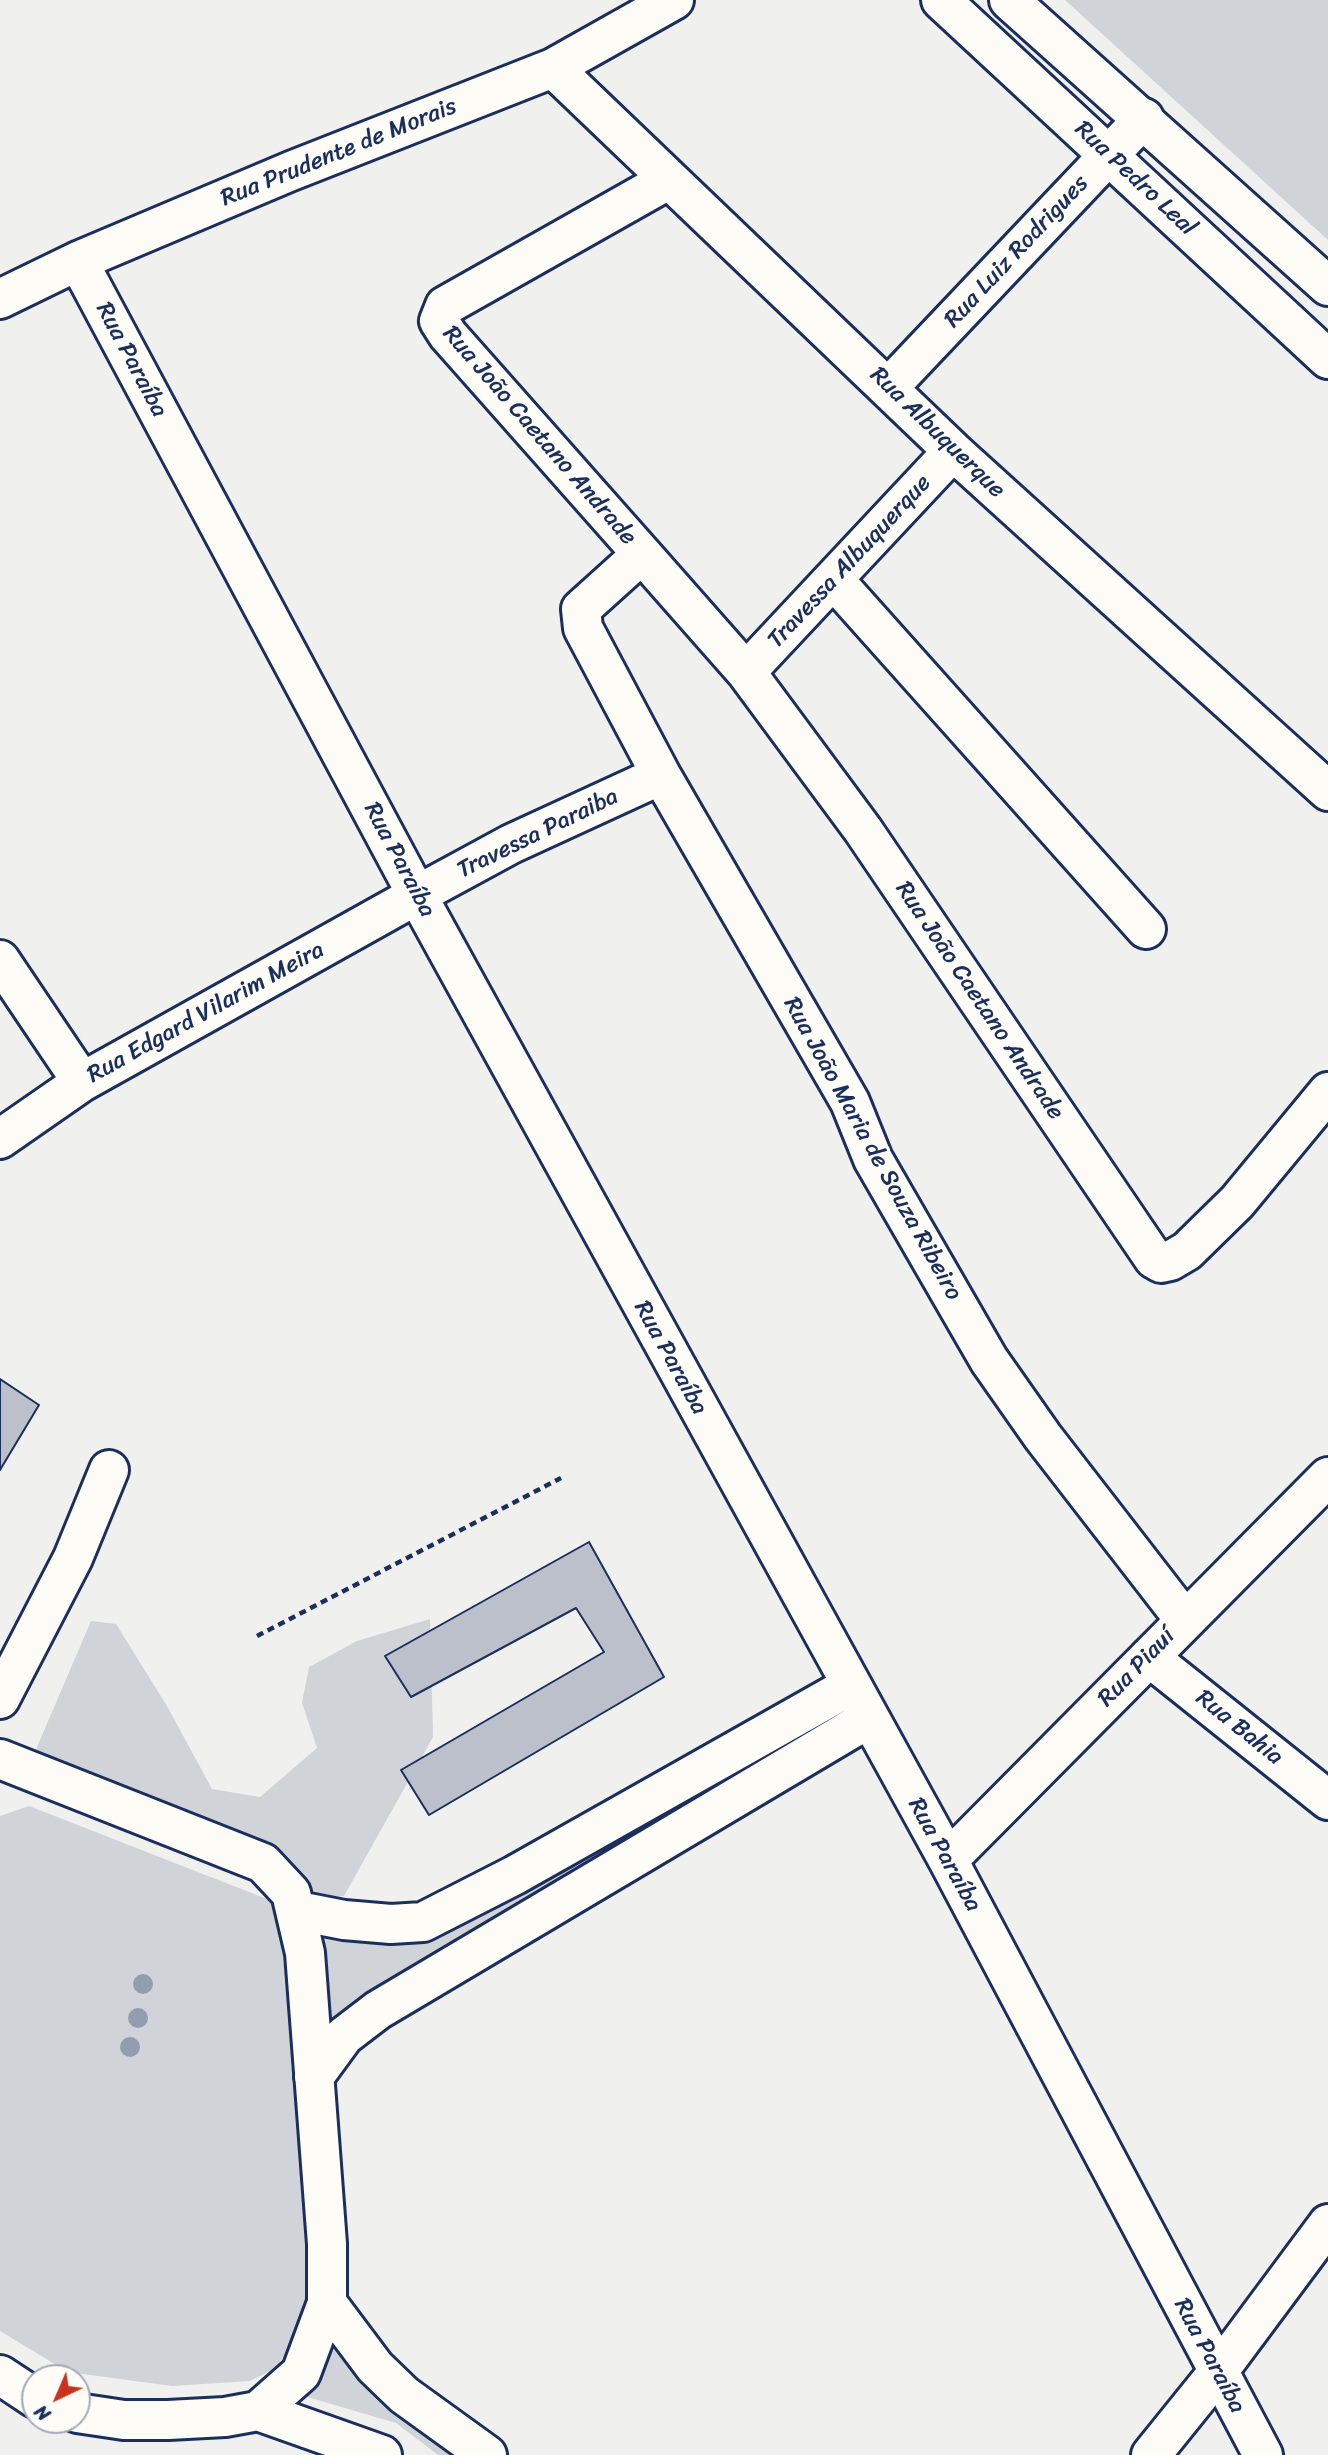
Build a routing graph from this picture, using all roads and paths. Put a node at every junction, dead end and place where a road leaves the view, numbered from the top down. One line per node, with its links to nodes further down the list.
1 (674, 0): 4 (street, Rua Prudente de Morais)
2 (941, 0): 6 (street, Rua Pedro Leal)
3 (1009, 0): 5 (street, Rua Pedro Leal)
4 (553, 68): 7 (street, Rua Albuquerque); 8 (street, Rua Prudente de Morais)
5 (1144, 118): 6 (street, Rua Luiz Rodrigues); 9 (street, Rua Pedro Leal)
6 (1109, 155): 11 (street, Rua Pedro Leal); 12 (street, Rua Luiz Rodrigues)
7 (668, 180): 12 (street, Rua Albuquerque); 14 (street, Rua João Caetano Andrade)
8 (78, 261): 10 (street, Rua Prudente de Morais); 20 (street, Rua Paraíba)
9 (1328, 286)
10 (0, 299)
11 (1328, 359)
12 (889, 387): 13 (street, Rua Albuquerque)
13 (953, 451): 15 (street, Travessa Albuquerque); 19 (street, Rua Albuquerque)
14 (642, 554): 16 (street, Rua João Caetano Andrade); 17 (street, Rua João Caetano Andrade)
15 (834, 580): 17 (street, Travessa Albuquerque); 21 (street)
16 (596, 656): 18 (street, Rua João Maria de Souza Ribeiro)
17 (746, 672): 24 (street, Rua João Caetano Andrade)
18 (661, 775): 20 (street, Travessa Paraiba); 29 (street, Rua João Maria de Souza Ribeiro)
19 (1328, 791)
20 (417, 895): 23 (street, Rua Edgard Vilarim Meira); 32 (street, Rua Paraíba)
21 (1146, 929)
22 (0, 960): 23 (street)
23 (82, 1082): 25 (street, Rua Edgard Vilarim Meira)
24 (1328, 1092)
25 (0, 1139)
26 (109, 1469): 33 (street)
27 (561, 1478): 30 (path)
28 (1328, 1478): 29 (street, Rua Piauí)
29 (1184, 1619): 31 (street, Rua Piauí)
30 (257, 1636)
31 (1149, 1657): 36 (street, Rua Bahia); 37 (street, Rua Piauí)
32 (850, 1686): 34 (street, Rua Paraíba); 38 (street)
33 (0, 1699)
34 (868, 1719): 37 (street, Rua Paraíba); 39 (street)
35 (0, 1759): 38 (street)
36 (1328, 1800)
37 (948, 1860): 42 (street, Rua Paraíba)
38 (298, 1911): 39 (street)
39 (314, 2077): 41 (street)
40 (1328, 2224): 42 (street)
41 (327, 2303): 45 (street); 48 (street)
42 (1218, 2372): 49 (street); 50 (street, Rua Paraíba)
43 (0, 2375): 44 (street)
44 (21, 2389)
45 (258, 2411): 46 (street); 47 (street)
46 (91, 2415)
47 (382, 2455)
48 (487, 2455)
49 (1151, 2455)
50 (1263, 2455)

